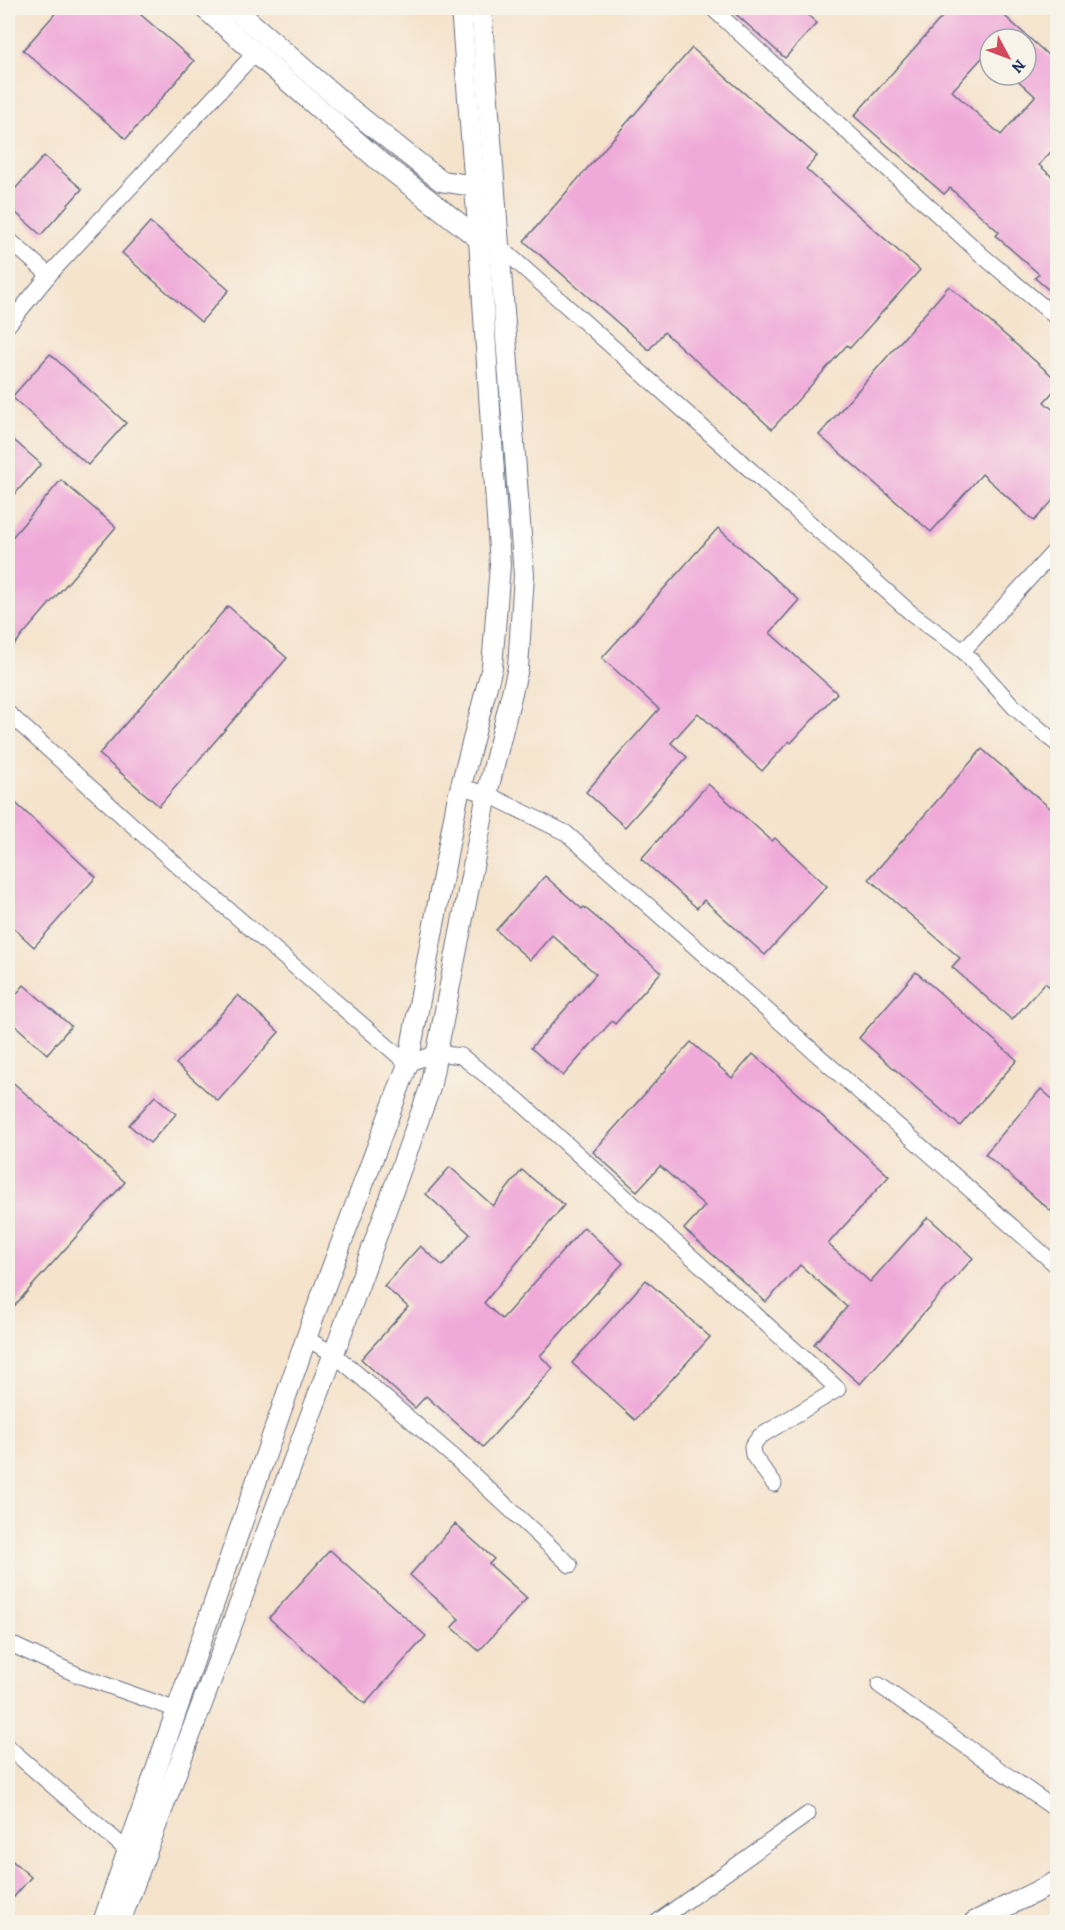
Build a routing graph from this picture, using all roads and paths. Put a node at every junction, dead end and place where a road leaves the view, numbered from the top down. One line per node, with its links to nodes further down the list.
1 (204, 8): 6 (street)
2 (234, 8): 8 (street)
3 (460, 8): 8 (street)
4 (481, 8): 7 (street)
5 (712, 8): 13 (street)
6 (255, 53): 10 (street); 12 (street)
7 (494, 184): 8 (street); 11 (street)
8 (474, 186): 10 (street)
9 (8, 239): 12 (street)
10 (479, 239): 11 (street); 19 (street)
11 (498, 245): 16 (street); 20 (street)
12 (49, 275): 14 (street)
13 (1058, 319)
14 (8, 325)
15 (1058, 547): 16 (street)
16 (963, 651): 18 (street)
17 (8, 713): 22 (street)
18 (1058, 746)
19 (460, 787): 20 (street); 22 (street)
20 (487, 794): 21 (street); 23 (street)
21 (436, 1053): 22 (street); 25 (street); 26 (street)
22 (408, 1064): 24 (street)
23 (1058, 1267)
24 (307, 1339): 25 (street); 30 (street)
25 (334, 1354): 27 (street); 34 (street)
26 (774, 1484)
27 (570, 1565)
28 (15, 1646): 30 (street)
29 (879, 1685): 32 (street)
30 (177, 1710): 34 (street)
31 (8, 1747): 34 (street)
32 (1058, 1811)
33 (808, 1814): 39 (street)
34 (135, 1857): 37 (street); 38 (street)
35 (1058, 1881): 36 (street)
36 (985, 1920)
37 (103, 1923)
38 (120, 1923)
39 (657, 1923)

